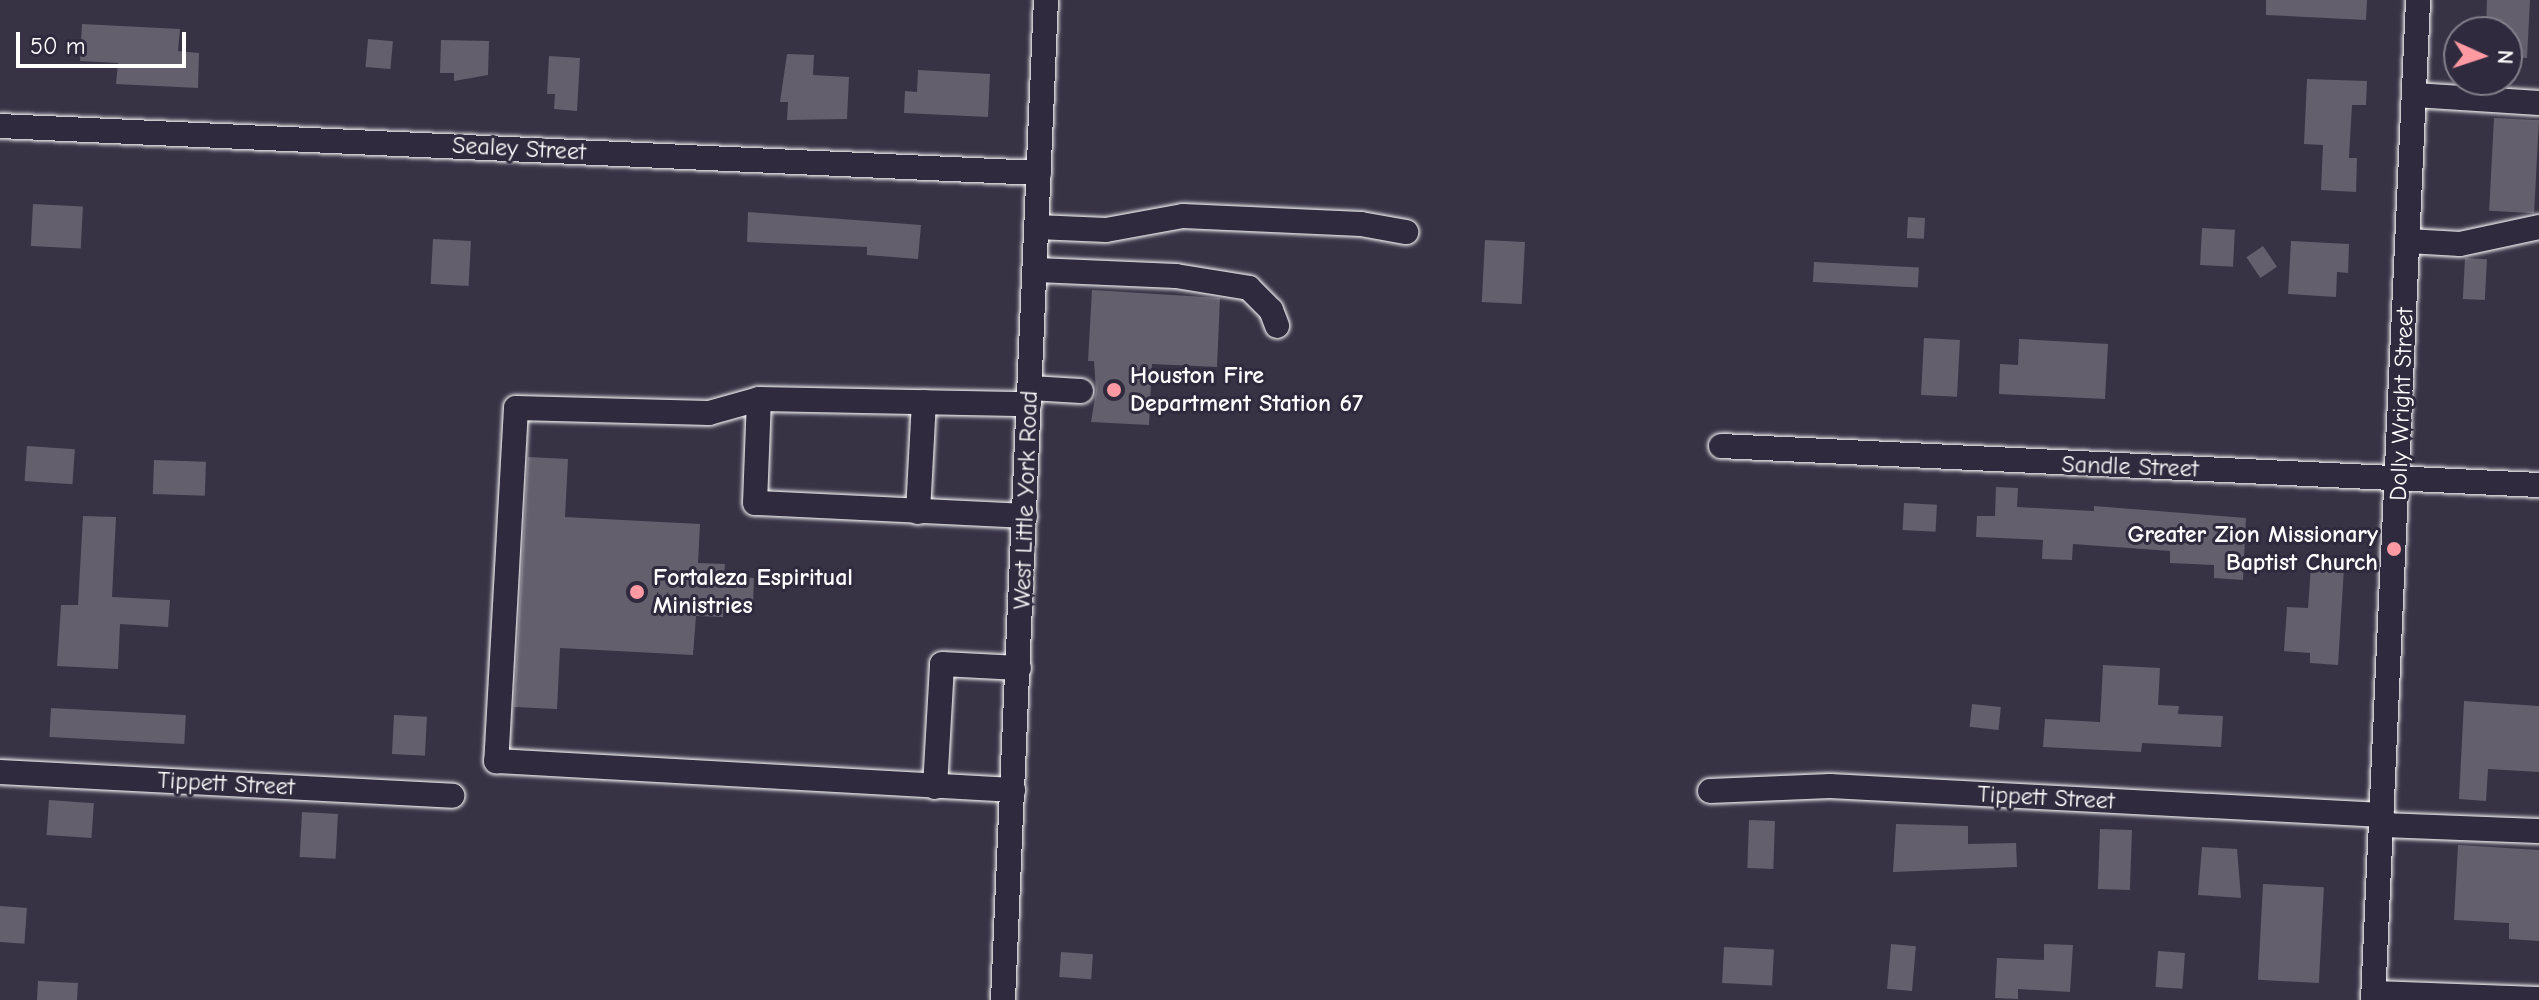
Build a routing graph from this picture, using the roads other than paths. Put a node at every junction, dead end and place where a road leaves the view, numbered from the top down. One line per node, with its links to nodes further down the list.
1 (1046, 0): 6 (street, West Little York Road)
2 (2418, 0): 3 (street, Dolly Wright Street)
3 (2415, 95): 4 (street); 10 (street, Dolly Wright Street)
4 (2539, 103)
5 (0, 126): 6 (street, Sealey Street)
6 (1039, 173): 7 (street, West Little York Road)
7 (1037, 227): 9 (street); 11 (street, West Little York Road)
8 (2539, 227): 10 (street)
9 (1406, 232)
10 (2408, 241): 18 (street, Dolly Wright Street)
11 (1037, 270): 12 (street); 14 (street, West Little York Road)
12 (1277, 326)
13 (1081, 391): 14 (street)
14 (1030, 396): 16 (street); 21 (street, West Little York Road)
15 (759, 399): 16 (street); 20 (street); 24 (street)
16 (924, 402): 20 (street)
17 (1721, 446): 18 (street, Sandle Street)
18 (2399, 478): 19 (street, Sandle Street); 28 (street, Dolly Wright Street)
19 (2539, 485)
20 (918, 512): 21 (street)
21 (1025, 516): 22 (street, West Little York Road)
22 (1019, 668): 24 (street); 25 (street, West Little York Road)
23 (0, 772): 27 (street, Tippett Street)
24 (935, 787): 25 (street)
25 (1013, 790): 32 (street, West Little York Road)
26 (1710, 791): 28 (street, Tippett Street)
27 (452, 796)
28 (2382, 820): 29 (street, Tippett Street); 30 (street, Dolly Wright Street)
29 (2539, 831)
30 (2374, 996): 31 (street)
31 (2539, 999)
32 (1003, 1000)

